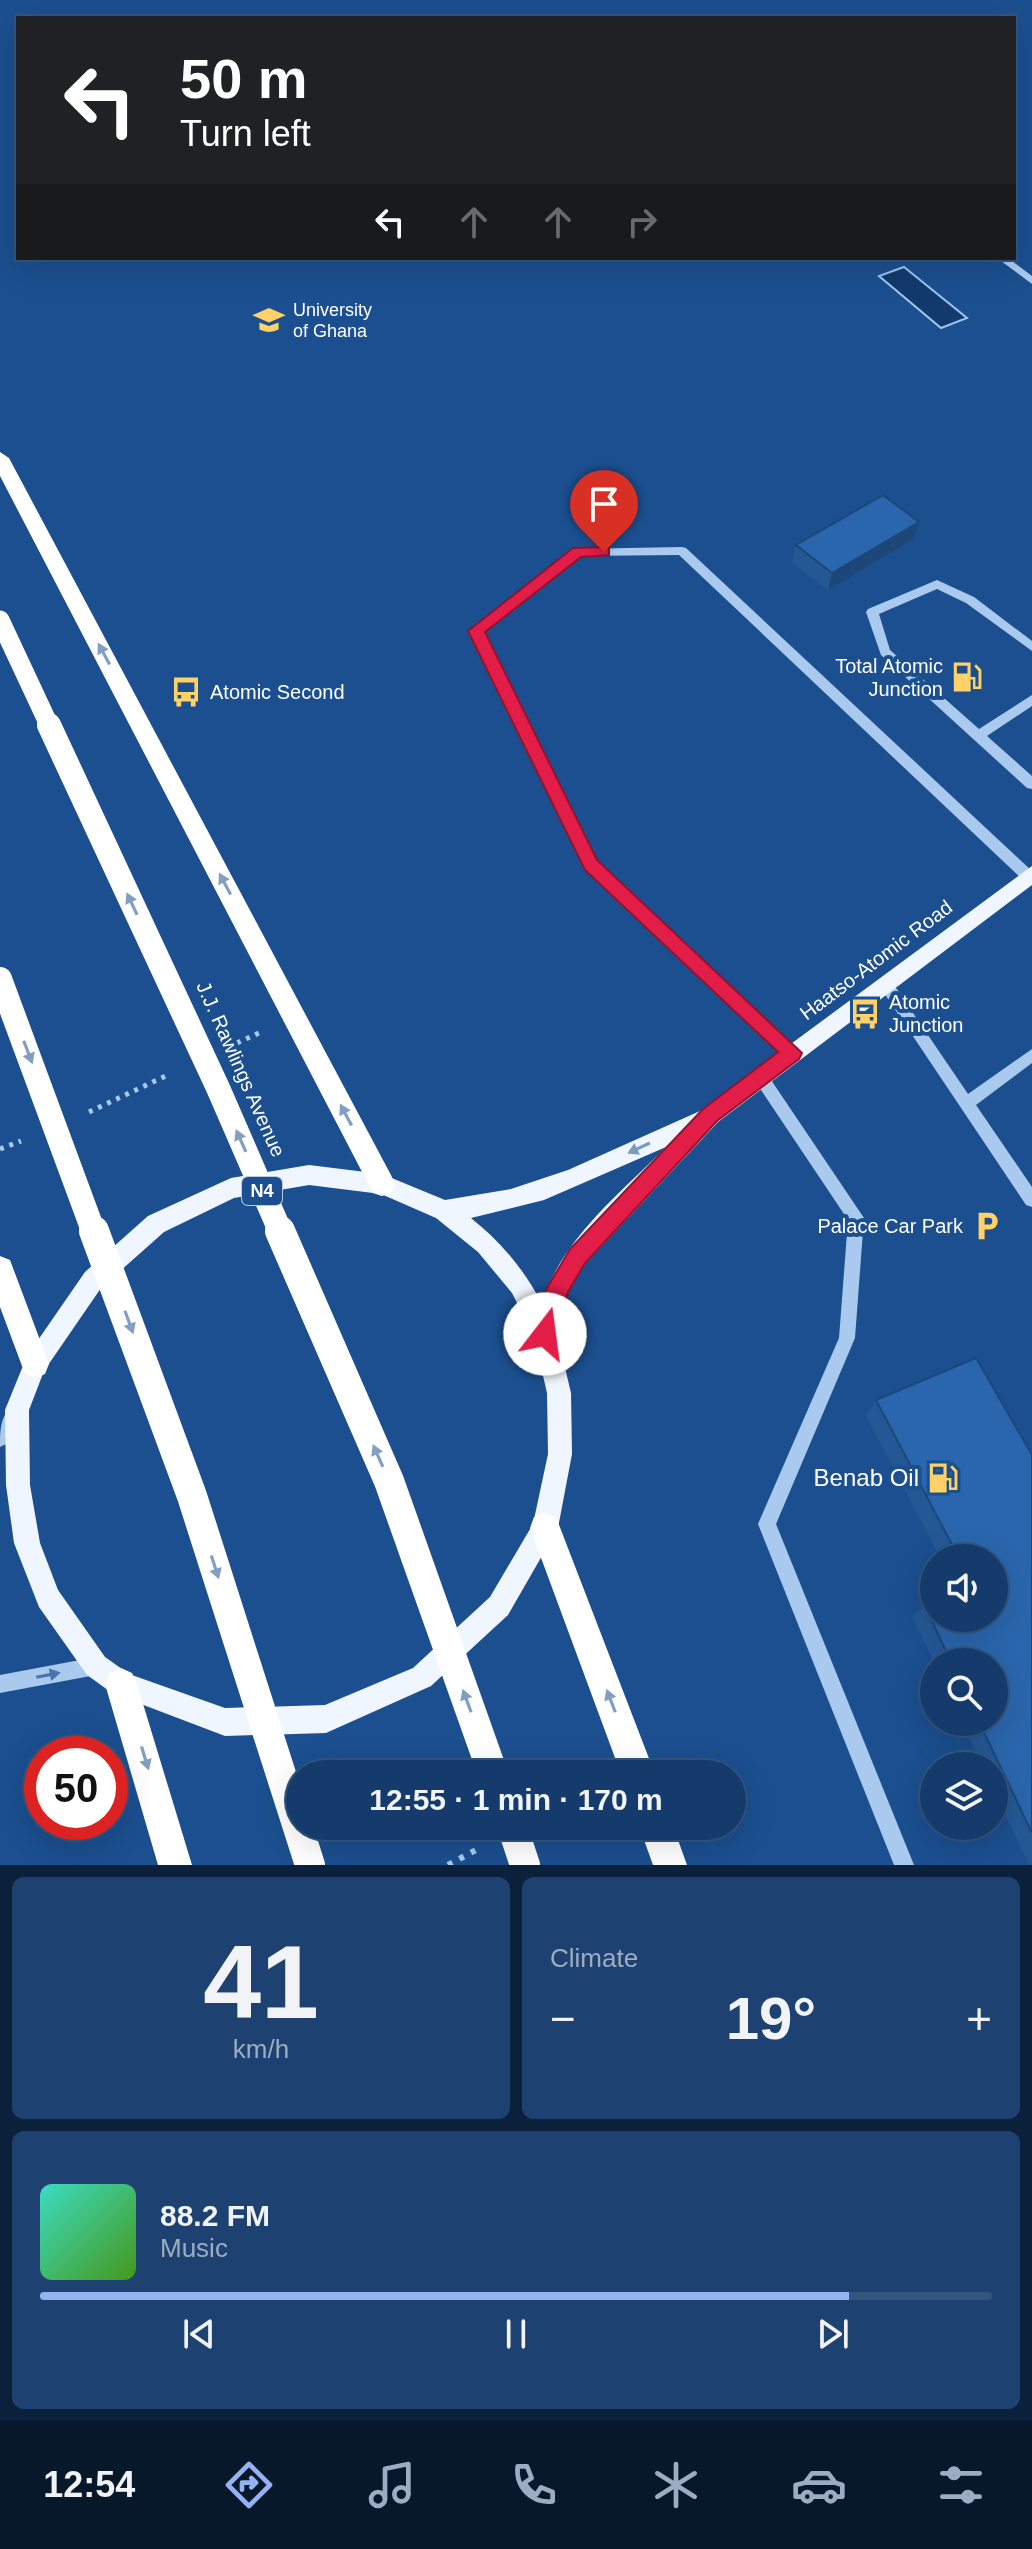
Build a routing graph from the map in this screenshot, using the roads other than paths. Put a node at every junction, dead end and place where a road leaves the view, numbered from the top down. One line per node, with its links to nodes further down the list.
1 (1005, 260): 2 (street)
2 (1032, 281)
3 (0, 458): 17 (highway, one-way to 3)
4 (0, 620): 28 (highway, J.J. Rawlings Avenue / N4, one-way to 4, bridge)
5 (1032, 647): 7 (street)
6 (1032, 700): 7 (street)
7 (979, 735): 8 (street)
8 (1032, 784)
9 (1030, 875): 11 (main road, Haatso-Atomic Road); 12 (street)
10 (0, 979): 33 (highway, one-way to 33, bridge)
11 (885, 983): 12 (main road, Haatso-Atomic Road); 15 (street)
12 (792, 1053): 14 (main road, Haatso-Atomic Road)
13 (1032, 1055): 15 (street)
14 (760, 1076): 16 (main road, Haatso-Atomic Road); 36 (street)
15 (966, 1104): 18 (street)
16 (710, 1115): 19 (main road, Haatso-Atomic Road, one-way to 19); 21 (main road, Haatso-Atomic Road)
17 (382, 1184): 19 (main road); 22 (main road)
18 (1032, 1200)
19 (444, 1211): 21 (main road)
20 (0, 1269): 22 (highway)
21 (545, 1334): 25 (main road)
22 (35, 1364): 23 (main road)
23 (17, 1410): 24 (street); 26 (main road)
24 (0, 1438)
25 (545, 1528): 26 (main road); 29 (highway, one-way to 25)
26 (109, 1675): 27 (street, one-way to 26); 32 (highway, one-way to 32)
27 (0, 1684)
28 (488, 1760)
29 (633, 1760)
30 (517, 1840): 34 (highway, bridge)
31 (661, 1840): 35 (highway)
32 (175, 1865)
33 (310, 1865)
34 (525, 1865)
35 (670, 1865)
36 (904, 1865)

